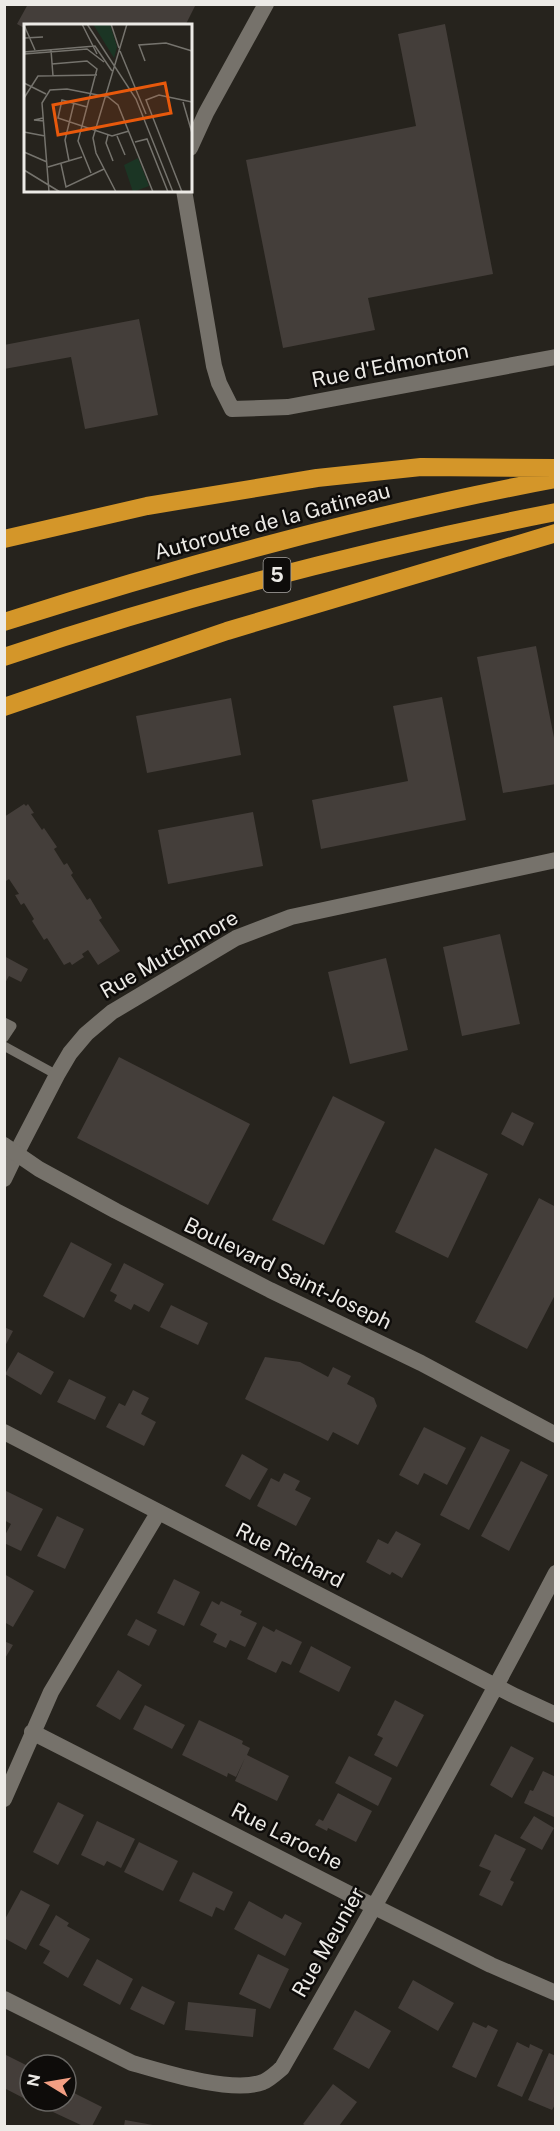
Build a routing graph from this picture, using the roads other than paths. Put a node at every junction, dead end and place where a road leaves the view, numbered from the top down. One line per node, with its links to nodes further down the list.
1 (266, 4): 2 (street)
2 (192, 144)
3 (184, 192): 4 (street, Rue d'Edmonton)
4 (555, 357)
5 (555, 468): 9 (highway)
6 (555, 479): 10 (highway, Autoroute de la Gatineau / 5)
7 (555, 512): 11 (highway, 5)
8 (555, 533): 12 (highway)
9 (4, 539)
10 (4, 622)
11 (4, 657)
12 (4, 707)
13 (555, 860): 17 (street, Rue Mutchmore)
14 (4, 1022): 15 (lane)
15 (4, 1038)
16 (4, 1046): 17 (lane)
17 (57, 1075): 18 (street, Rue Mutchmore)
18 (10, 1149): 19 (street, Rue Mutchmore); 21 (street, Boulevard Saint-Joseph)
19 (4, 1179)
20 (4, 1432): 22 (street, Rue Richard)
21 (555, 1435)
22 (158, 1513): 24 (street, Rue Richard); 26 (street)
23 (555, 1573): 24 (street, Rue Meunier)
24 (496, 1687): 25 (street, Rue Richard); 28 (street, Rue Meunier)
25 (555, 1715)
26 (32, 1732): 27 (street); 28 (street, Rue Laroche)
27 (4, 1799)
28 (375, 1907): 29 (street, Rue Laroche); 30 (street, Rue Meunier)
29 (555, 1993)
30 (4, 1999)

